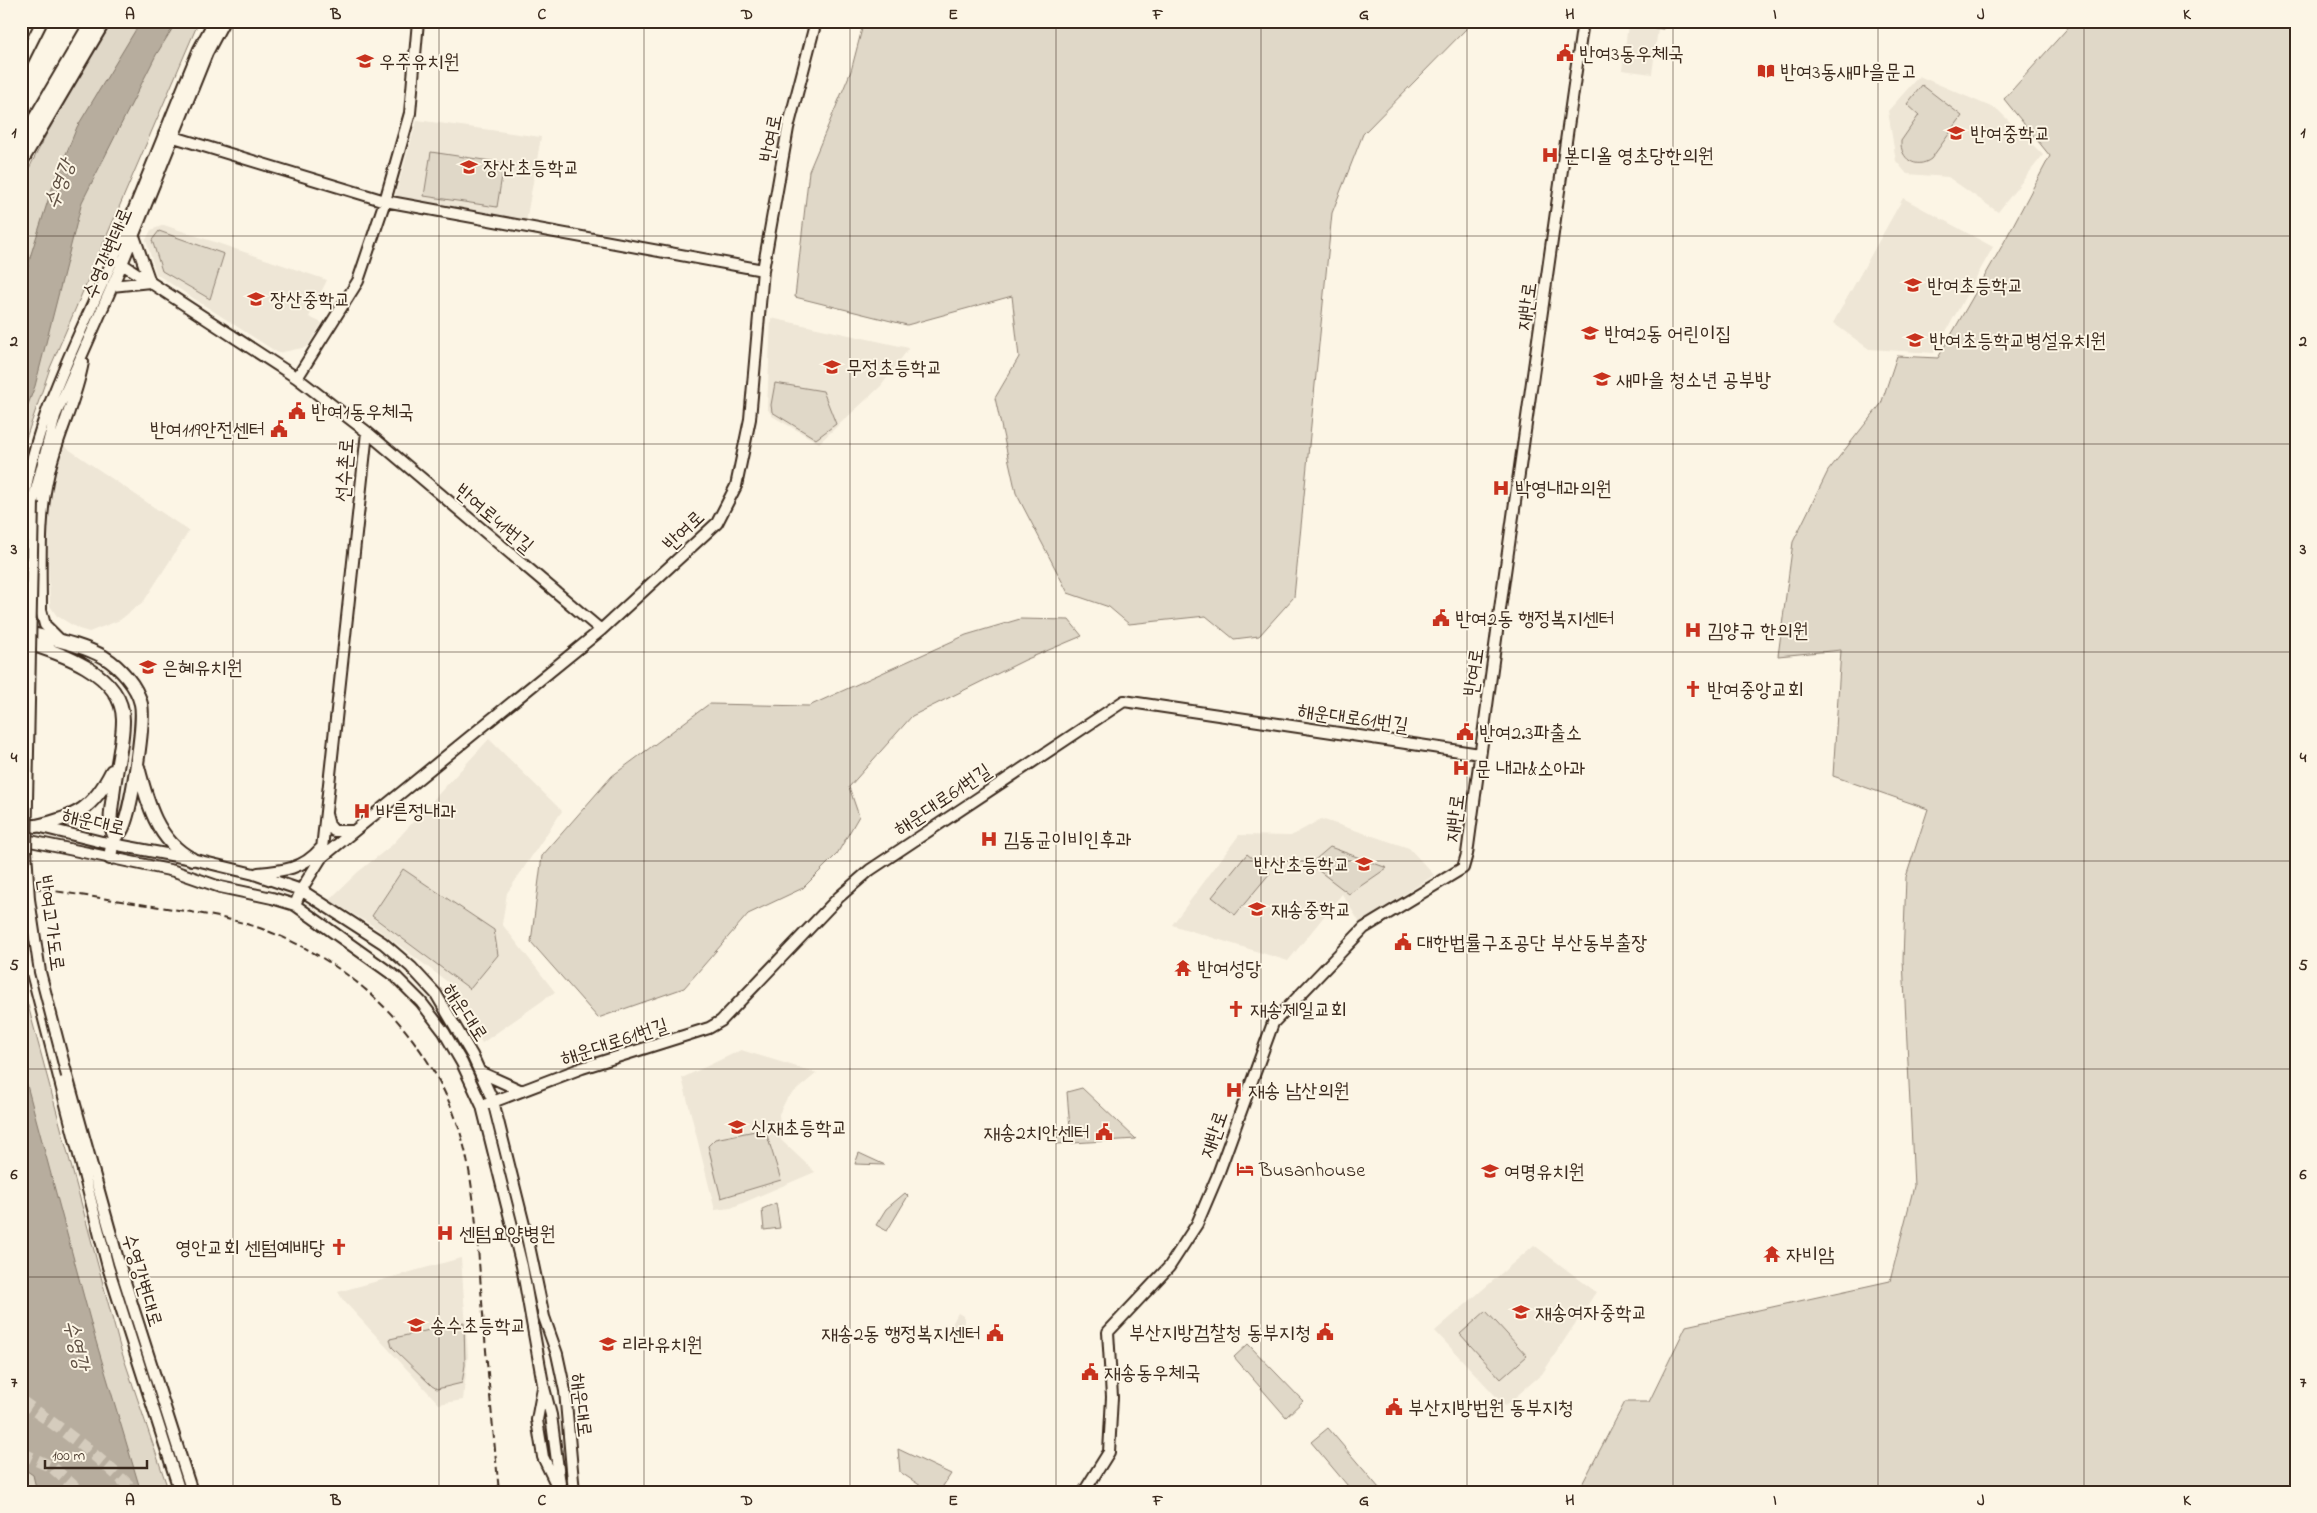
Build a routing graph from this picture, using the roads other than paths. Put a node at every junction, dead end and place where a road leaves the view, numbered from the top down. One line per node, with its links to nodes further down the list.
1 (42, 21): 9 (main road)
2 (92, 21): 11 (highway)
3 (104, 21): 12 (highway)
4 (214, 21): 10 (main road, 수영강변대로)
5 (224, 21): 10 (main road, 수영강변대로)
6 (418, 21): 13 (main road)
7 (816, 21): 16 (main road, 반여로)
8 (1583, 21): 24 (main road, 재반로)
9 (21, 63)
10 (169, 136): 13 (main road); 14 (main road, 수영강변대로); 15 (main road, 수영강변대로)
11 (21, 142)
12 (21, 162)
13 (385, 201): 16 (main road); 20 (main road)
14 (134, 236): 15 (main road, 수영강변대로); 17 (main road)
15 (117, 261): 17 (main road, 선수촌로); 18 (main road, 수영강변대로); 22 (main road, 수영강변대로)
16 (763, 270): 25 (main road, 반여로)
17 (150, 282): 18 (main road); 20 (main road, 선수촌로)
18 (112, 286): 19 (main road, 수영강변대로)
19 (86, 345): 22 (main road, 수영강변대로); 27 (main road)
20 (297, 378): 21 (main road, 선수촌로)
21 (367, 432): 25 (main road, 반여로41번길); 33 (main road, 선수촌로)
22 (28, 501): 23 (main road); 47 (main road, 반여고가도로, bridge)
23 (21, 529)
24 (1502, 596): 28 (main road, 반여로)
25 (601, 630): 36 (main road, 반여로)
26 (25, 638): 27 (highway); 29 (highway)
27 (60, 641): 30 (highway)
28 (1480, 754): 48 (main road, 해운대로61번길); 56 (main road, 재반로)
29 (118, 760): 31 (highway); 35 (highway)
30 (136, 763): 32 (highway); 41 (highway)
31 (114, 784): 32 (highway); 38 (highway)
32 (133, 787): 38 (highway)
33 (325, 811): 36 (main road); 39 (main road, 선수촌로)
34 (21, 822): 35 (main road, 해운대로)
35 (36, 826): 38 (main road, 해운대로)
36 (354, 831): 39 (main road, 반여로)
37 (21, 839): 40 (main road, 해운대로)
38 (114, 841): 40 (highway); 41 (main road, 해운대로)
39 (321, 852): 42 (main road); 43 (main road, 반여로)
40 (110, 858): 44 (main road, 해운대로)
41 (192, 859): 42 (main road, 해운대로)
42 (254, 874): 43 (main road, 해운대로)
43 (301, 890): 44 (main road, 반여로); 46 (main road, 해운대로)
44 (296, 905): 50 (main road, 해운대로)
45 (21, 912): 47 (main road, 반여고가도로)
46 (482, 1073): 48 (main road); 49 (main road, 해운대로)
47 (63, 1077): 52 (main road); 53 (main road, 수영강변대로)
48 (522, 1091): 49 (main road, 해운대로61번길)
49 (493, 1102): 50 (main road, 해운대로61번길); 55 (main road, 해운대로)
50 (482, 1106): 51 (main road, 해운대로)
51 (543, 1384): 54 (main road, 해운대로); 54 (main road)
52 (180, 1492)
53 (192, 1492)
54 (560, 1492)
55 (574, 1492)
56 (1084, 1492)

